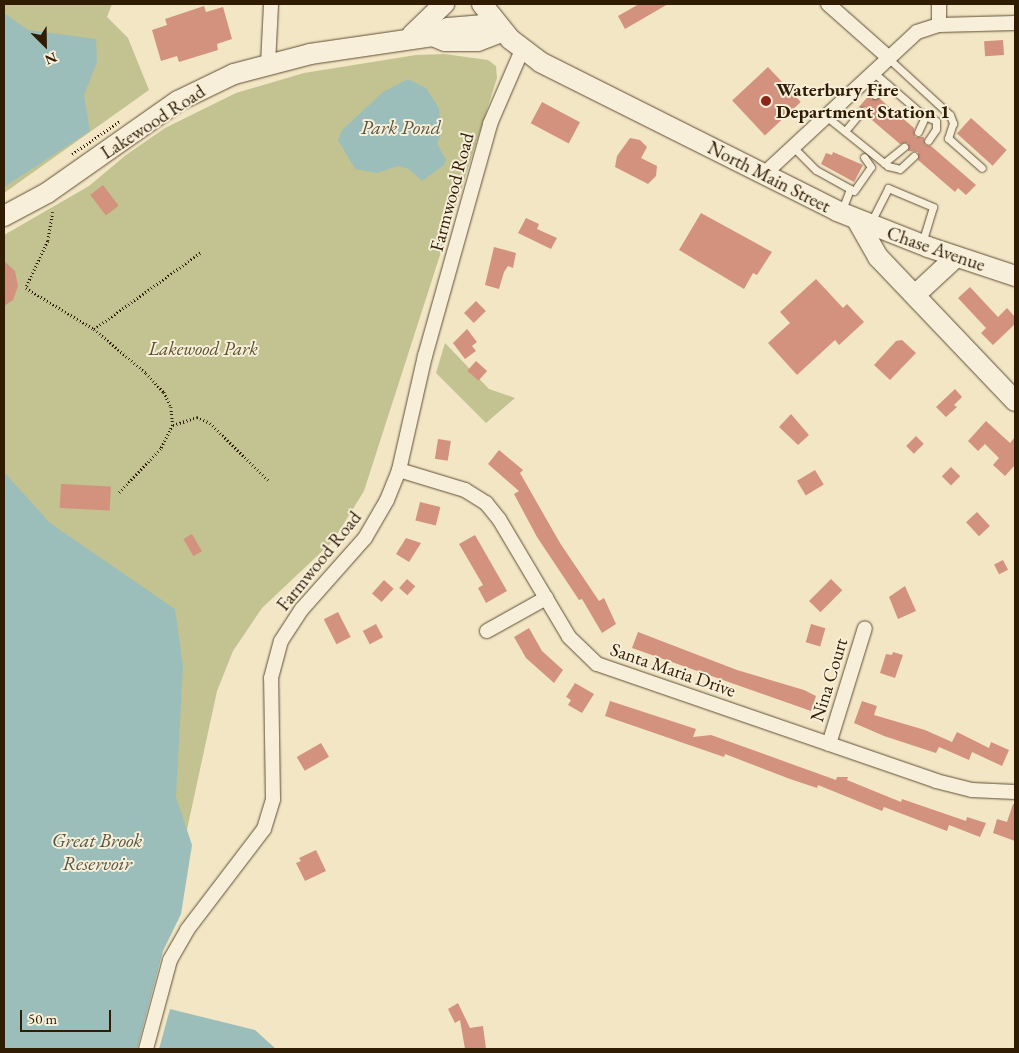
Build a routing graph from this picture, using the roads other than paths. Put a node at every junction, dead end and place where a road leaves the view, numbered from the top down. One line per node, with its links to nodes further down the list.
1 (271, 4): 12 (street)
2 (444, 4): 9 (main road)
3 (482, 4): 8 (main road, North Main Street)
4 (828, 4): 11 (street)
5 (939, 4): 7 (street)
6 (1015, 23): 7 (street)
7 (938, 24): 11 (street)
8 (502, 32): 9 (main road, Lakewood Road); 10 (main road, North Main Street)
9 (398, 41): 12 (main road, Lakewood Road)
10 (522, 50): 28 (main road, North Main Street); 37 (street, Farmwood Road)
11 (888, 57): 13 (street); 27 (lane)
12 (268, 64): 30 (main road, Lakewood Road)
13 (873, 72): 14 (lane); 18 (street)
14 (887, 84): 15 (lane); 17 (lane)
15 (875, 95)
16 (862, 112): 19 (lane)
17 (926, 115): 20 (lane); 21 (lane)
18 (827, 117): 19 (lane); 23 (street)
19 (844, 131): 26 (lane)
20 (918, 132)
21 (928, 141)
22 (904, 147): 26 (lane)
23 (794, 148): 28 (street); 29 (lane)
24 (914, 156): 26 (lane)
25 (864, 157): 29 (lane)
26 (884, 163)
27 (982, 168)
28 (763, 175): 31 (main road, North Main Street)
29 (850, 189): 31 (lane)
30 (4, 216)
31 (856, 219): 32 (main road, Chase Avenue); 32 (lane); 35 (main road)
32 (921, 245): 33 (main road, Chase Avenue)
33 (956, 257): 34 (main road, Chase Avenue); 35 (main road)
34 (1015, 276)
35 (915, 295): 36 (main road)
36 (1015, 401)
37 (399, 470): 38 (street, Santa Maria Drive); 43 (street, Farmwood Road)
38 (546, 598): 40 (street); 41 (street, Santa Maria Drive)
39 (865, 628): 41 (street, Nina Court)
40 (486, 631)
41 (829, 744): 42 (street, Santa Maria Drive)
42 (1015, 792)
43 (146, 1049)

